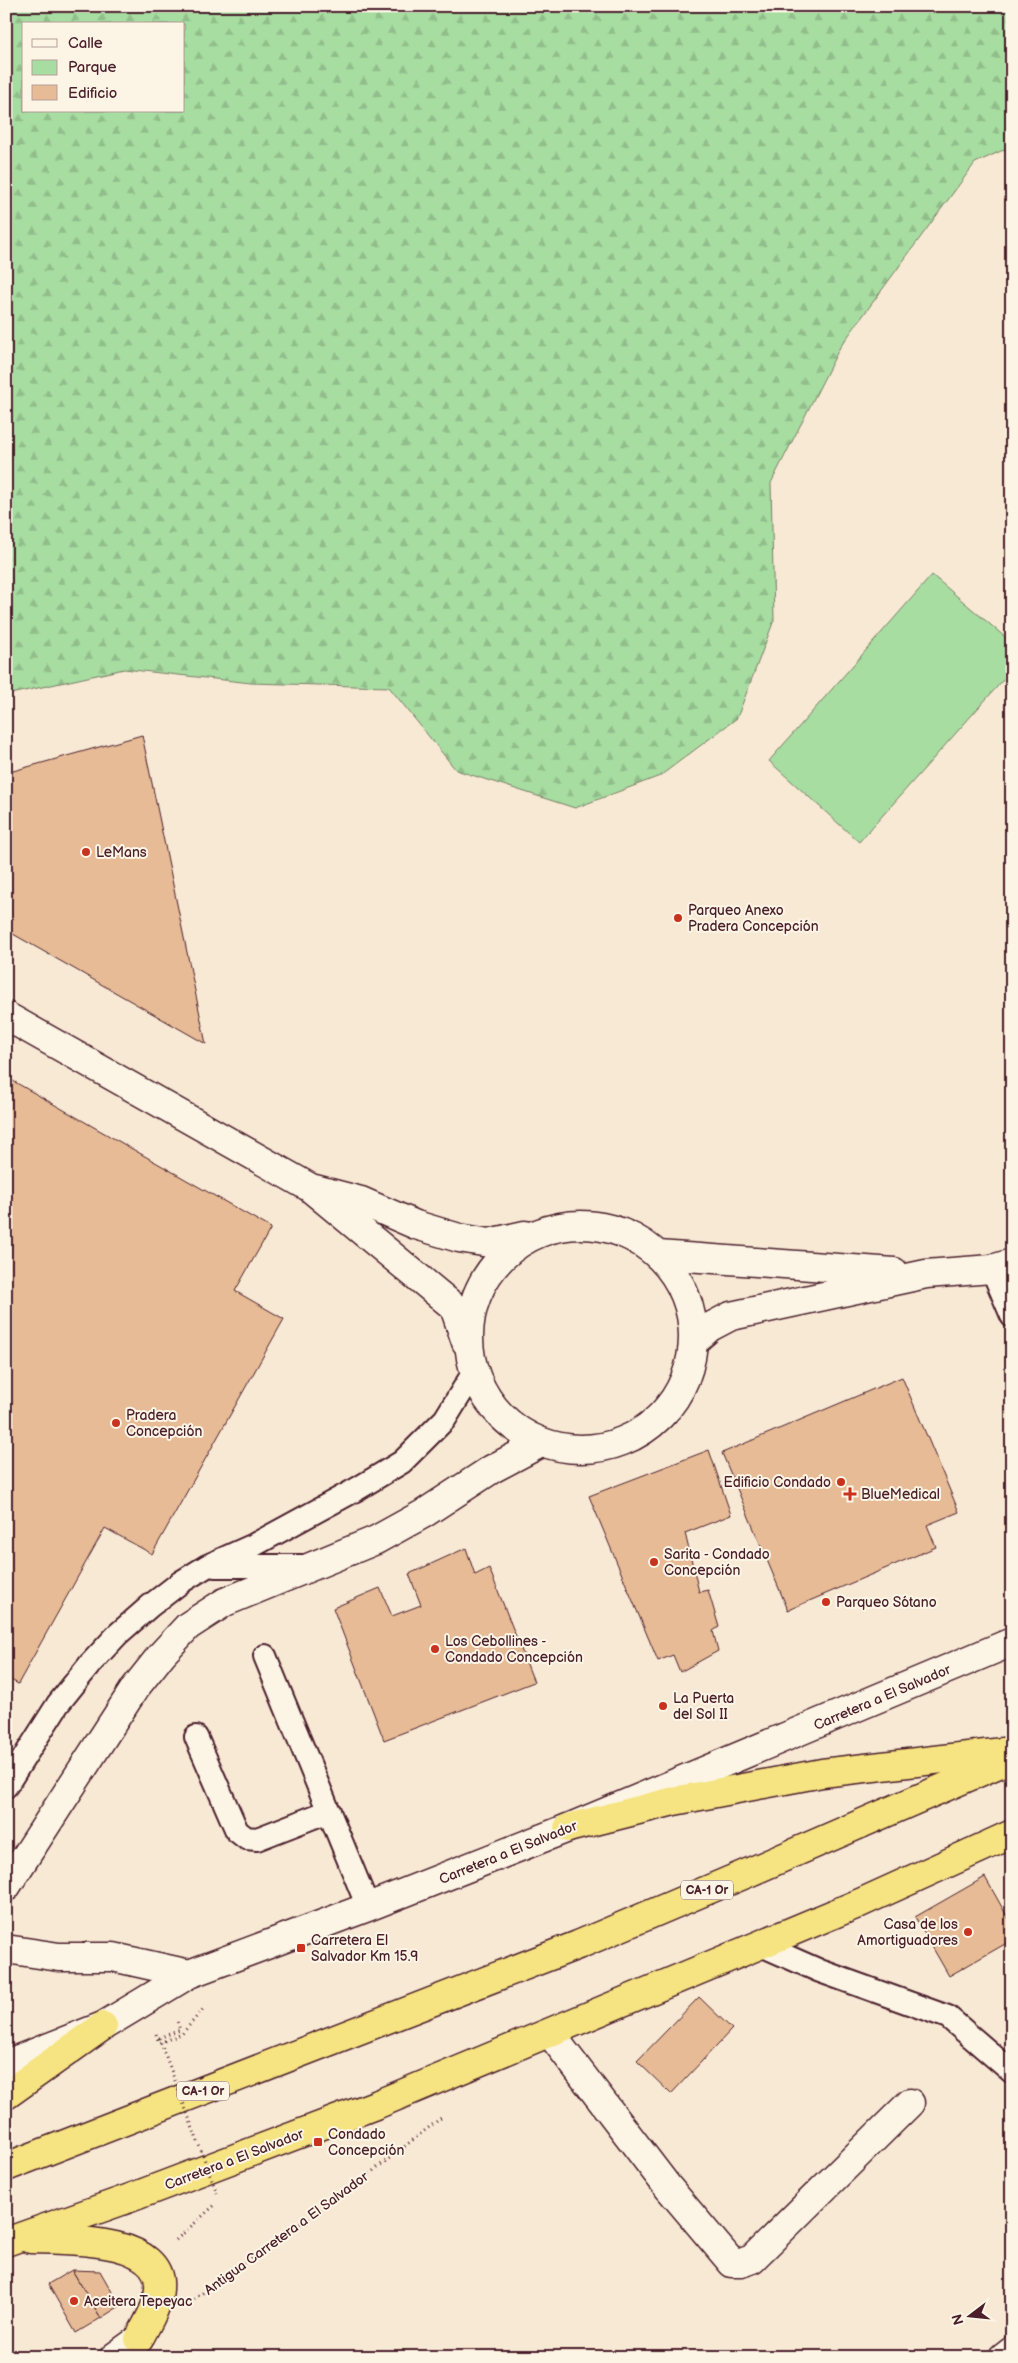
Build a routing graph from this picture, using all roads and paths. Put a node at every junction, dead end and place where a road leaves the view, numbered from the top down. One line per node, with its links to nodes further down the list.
1 (6, 1016): 2 (street)
2 (309, 1187): 3 (street); 9 (street)
3 (539, 1232): 4 (street); 9 (street)
4 (658, 1255): 6 (street); 8 (street)
5 (1002, 1266): 6 (street); 7 (lane)
6 (926, 1274): 8 (street)
7 (1012, 1316)
8 (694, 1341): 10 (street)
9 (472, 1364): 10 (street); 11 (lane)
10 (541, 1443): 12 (street)
11 (207, 1566): 12 (lane); 18 (lane)
12 (314, 1566): 22 (street)
13 (1012, 1642): 20 (street, Carretera a El Salvador)
14 (265, 1656): 19 (lane)
15 (196, 1737): 19 (lane)
16 (1012, 1751): 20 (highway)
17 (1012, 1758): 35 (highway, CA-1 Or)
18 (6, 1786)
19 (329, 1811): 23 (lane)
20 (568, 1828): 23 (street, Carretera a El Salvador)
21 (1004, 1840): 24 (highway, Carretera a El Salvador)
22 (6, 1887)
23 (368, 1907): 26 (street, Carretera a El Salvador)
24 (761, 1945): 28 (highway, Carretera a El Salvador); 31 (lane)
25 (6, 1949): 26 (street)
26 (189, 1974): 27 (street, Carretera a El Salvador)
27 (103, 2026): 30 (street, Carretera a El Salvador); 32 (highway)
28 (550, 2032): 33 (street); 38 (highway, Carretera a El Salvador)
29 (159, 2038): 36 (path, bridge)
30 (6, 2064)
31 (1012, 2072)
32 (6, 2095)
33 (910, 2103)
34 (449, 2112): 40 (path, Antigua Carretera a El Salvador)
35 (6, 2167)
36 (217, 2193)
37 (220, 2201): 39 (path)
38 (12, 2240): 39 (highway)
39 (150, 2264): 41 (highway)
40 (187, 2304)
41 (139, 2339): 43 (street)
42 (1012, 2350): 44 (street)
43 (114, 2357)
44 (1003, 2357)

